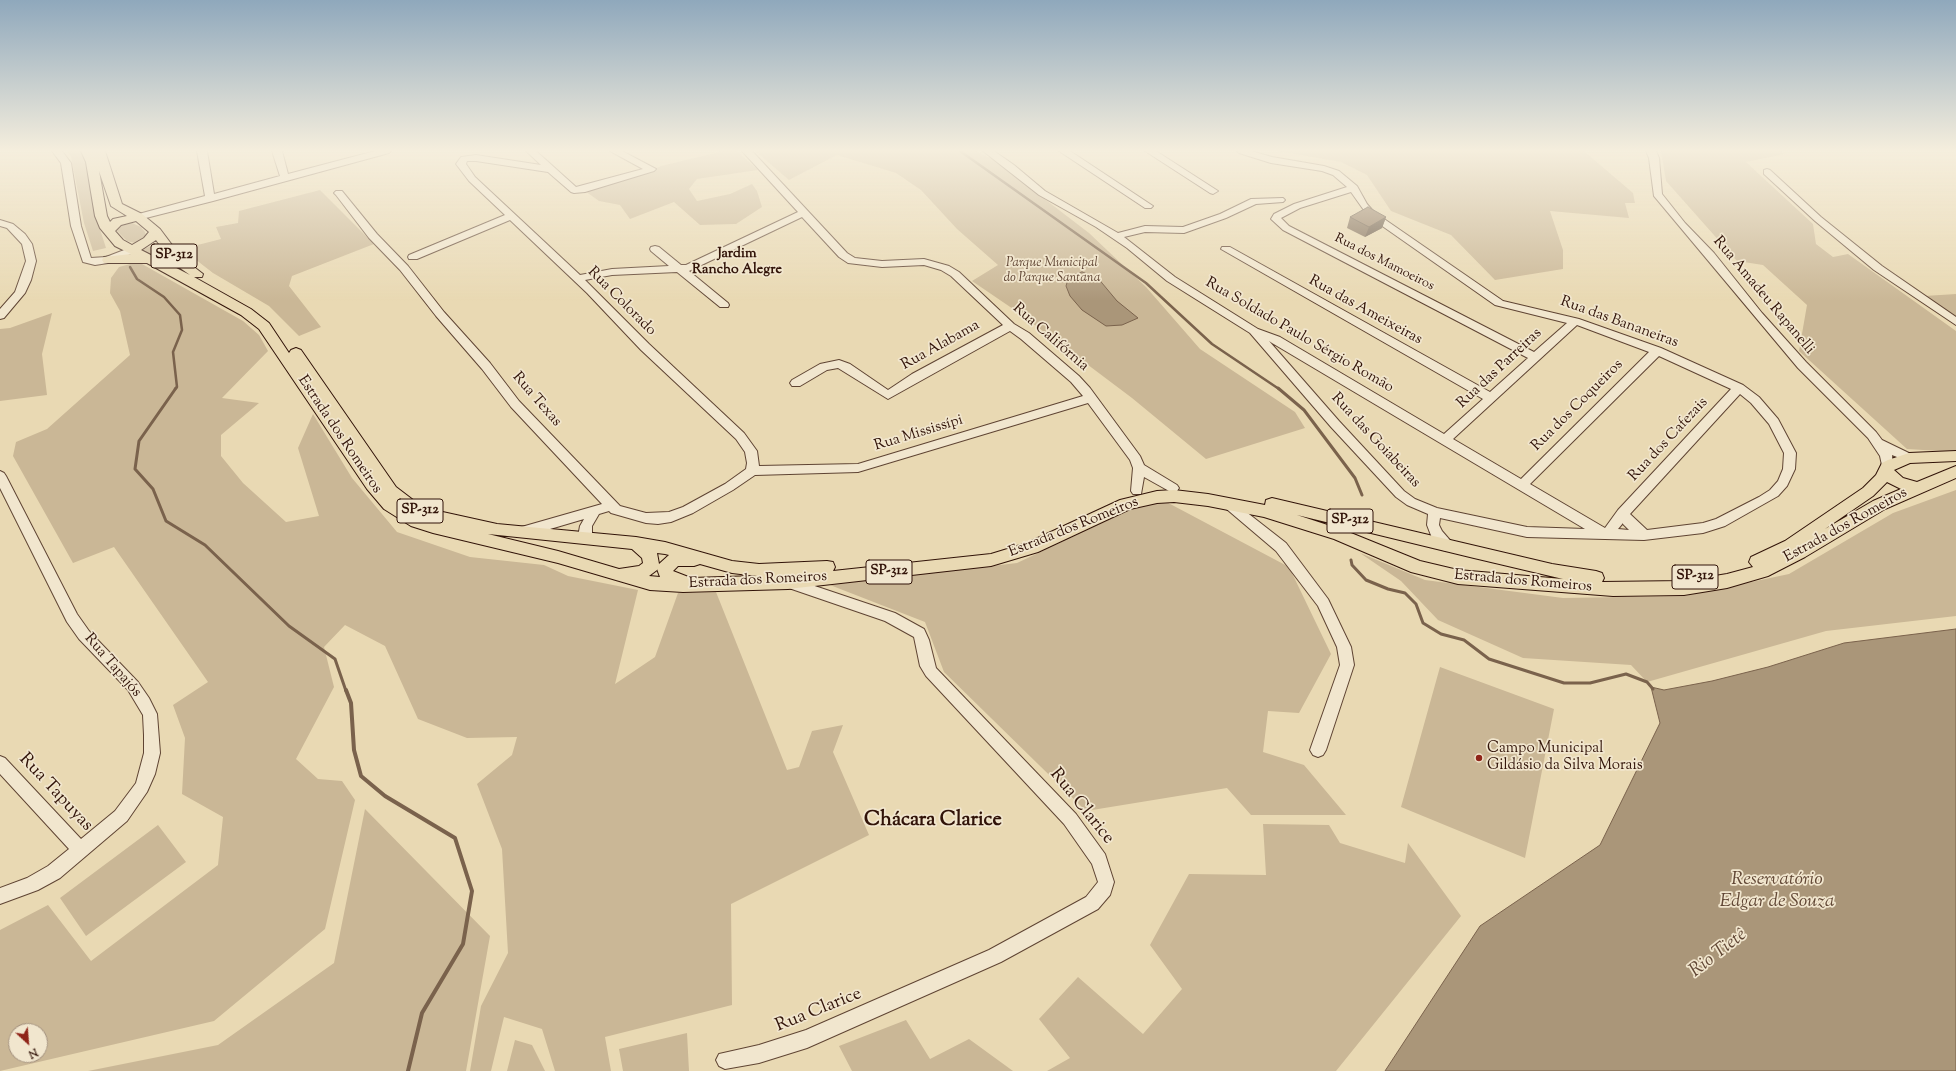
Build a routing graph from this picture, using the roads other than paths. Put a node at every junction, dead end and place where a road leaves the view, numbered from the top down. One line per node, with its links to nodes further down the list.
1 (72, 201): 30 (street)
2 (98, 201): 21 (main road, Estrada dos Romeiros / SP-312)
3 (114, 201): 19 (main road, Estrada dos Romeiros / SP-312)
4 (203, 201): 16 (street)
5 (345, 201): 60 (street, Rua Texas)
6 (496, 201): 18 (street, Rua Colorado)
7 (795, 201): 17 (street, Rua Califórnia)
8 (1056, 201): 23 (street, Rua Soldado Paulo Sérgio Romão)
9 (1140, 201): 15 (street)
10 (1255, 201): 23 (street)
11 (1313, 201): 40 (street, Rua dos Mamoeiros)
12 (1361, 201): 35 (street, Rua das Bananeiras)
13 (1663, 201): 46 (street, Rua Amadeu Rapanelli)
14 (1798, 201): 36 (street)
15 (1148, 206)
16 (180, 207): 19 (street); 22 (street)
17 (805, 212): 31 (street); 37 (street, Rua Califórnia)
18 (512, 216): 28 (street); 32 (street, Rua Colorado)
19 (138, 217): 21 (main road); 22 (main road, Estrada dos Romeiros / SP-312)
20 (0, 223): 34 (street)
21 (108, 231): 24 (main road, Estrada dos Romeiros / SP-312)
22 (156, 232): 27 (main road); 64 (main road, Estrada dos Romeiros / SP-312)
23 (1117, 236): 38 (street, Rua Soldado Paulo Sérgio Romão)
24 (119, 243): 27 (main road, Estrada dos Romeiros / SP-312); 30 (street)
25 (655, 249): 31 (street)
26 (1226, 249): 44 (street, Rua das Ameixeiras)
27 (132, 250): 29 (main road, Estrada dos Romeiros / SP-312); 30 (street)
28 (413, 257)
29 (149, 259): 30 (main road); 74 (main road, Estrada dos Romeiros / SP-312)
30 (108, 260)
31 (678, 270): 32 (street); 33 (street)
32 (578, 279): 51 (street, Rua Colorado)
33 (724, 305)
34 (0, 316)
35 (1575, 321): 39 (street, Rua das Bananeiras); 40 (street, Rua das Parreiras)
36 (1956, 322)
37 (1010, 326): 41 (street, Rua Alabama); 43 (street, Rua Califórnia)
38 (1273, 345): 45 (street, Rua Soldado Paulo Sérgio Romão); 63 (street, Rua das Goiabeiras)
39 (1657, 351): 42 (street, Rua das Bananeiras); 55 (street, Rua dos Coqueiros)
40 (1535, 357): 44 (street, Rua das Parreiras)
41 (796, 383)
42 (1739, 388): 62 (street, Rua dos Cafezais); 66 (street, Rua das Bananeiras)
43 (1090, 398): 49 (street, Rua Califórnia); 51 (street, Rua Mississípi)
44 (1491, 398): 45 (street, Rua das Parreiras)
45 (1446, 440): 55 (street, Rua Soldado Paulo Sérgio Romão)
46 (1880, 444): 48 (street); 50 (street)
47 (1956, 456): 48 (main road, Estrada dos Romeiros)
48 (1911, 458): 50 (main road, Estrada dos Romeiros); 54 (main road)
49 (1139, 468): 56 (street); 58 (street)
50 (1887, 468): 57 (main road); 71 (main road, Estrada dos Romeiros / SP-312)
51 (752, 470): 60 (street, Rua Texas)
52 (1956, 472): 54 (main road, Estrada dos Romeiros / SP-312)
53 (0, 476): 80 (street, Rua Tapajós)
54 (1936, 480): 57 (main road, Estrada dos Romeiros / SP-312)
55 (1522, 485): 65 (street, Rua Soldado Paulo Sérgio Romão)
56 (1173, 488): 58 (main road, Estrada dos Romeiros / SP-312); 68 (main road, Estrada dos Romeiros / SP-312)
57 (1916, 488): 75 (main road, Estrada dos Romeiros / SP-312)
58 (1137, 492): 72 (main road, Estrada dos Romeiros / SP-312)
59 (1227, 503): 73 (main road, Estrada dos Romeiros / SP-312); 76 (main road, Estrada dos Romeiros / SP-312); 78 (street)
60 (611, 506): 61 (street)
61 (594, 512): 64 (street); 67 (street)
62 (1623, 514): 65 (street, Rua dos Cafezais); 66 (street)
63 (1434, 518): 65 (street, Rua das Goiabeiras); 68 (street); 70 (street)
64 (523, 532): 67 (main road, Estrada dos Romeiros / SP-312)
65 (1606, 534): 66 (street, Rua das Goiabeiras)
66 (1644, 535)
67 (585, 536): 69 (main road, Estrada dos Romeiros / SP-312)
68 (1416, 538): 70 (main road, Estrada dos Romeiros / SP-312); 73 (main road)
69 (636, 543): 72 (main road, Estrada dos Romeiros / SP-312); 74 (main road)
70 (1448, 546): 71 (main road, Estrada dos Romeiros / SP-312)
71 (1474, 552): 75 (main road)
72 (704, 560): 77 (main road)
73 (1417, 567): 75 (main road, Estrada dos Romeiros / SP-312)
74 (617, 575): 77 (main road, Estrada dos Romeiros / SP-312)
75 (1471, 579)
76 (788, 582): 77 (main road, Estrada dos Romeiros / SP-312); 82 (street, Rua Clarice)
77 (700, 584)
78 (1318, 750)
79 (0, 763): 80 (street, Rua Tapuyas)
80 (81, 850): 81 (street, Rua Tapajós)
81 (0, 896)
82 (725, 1060)

